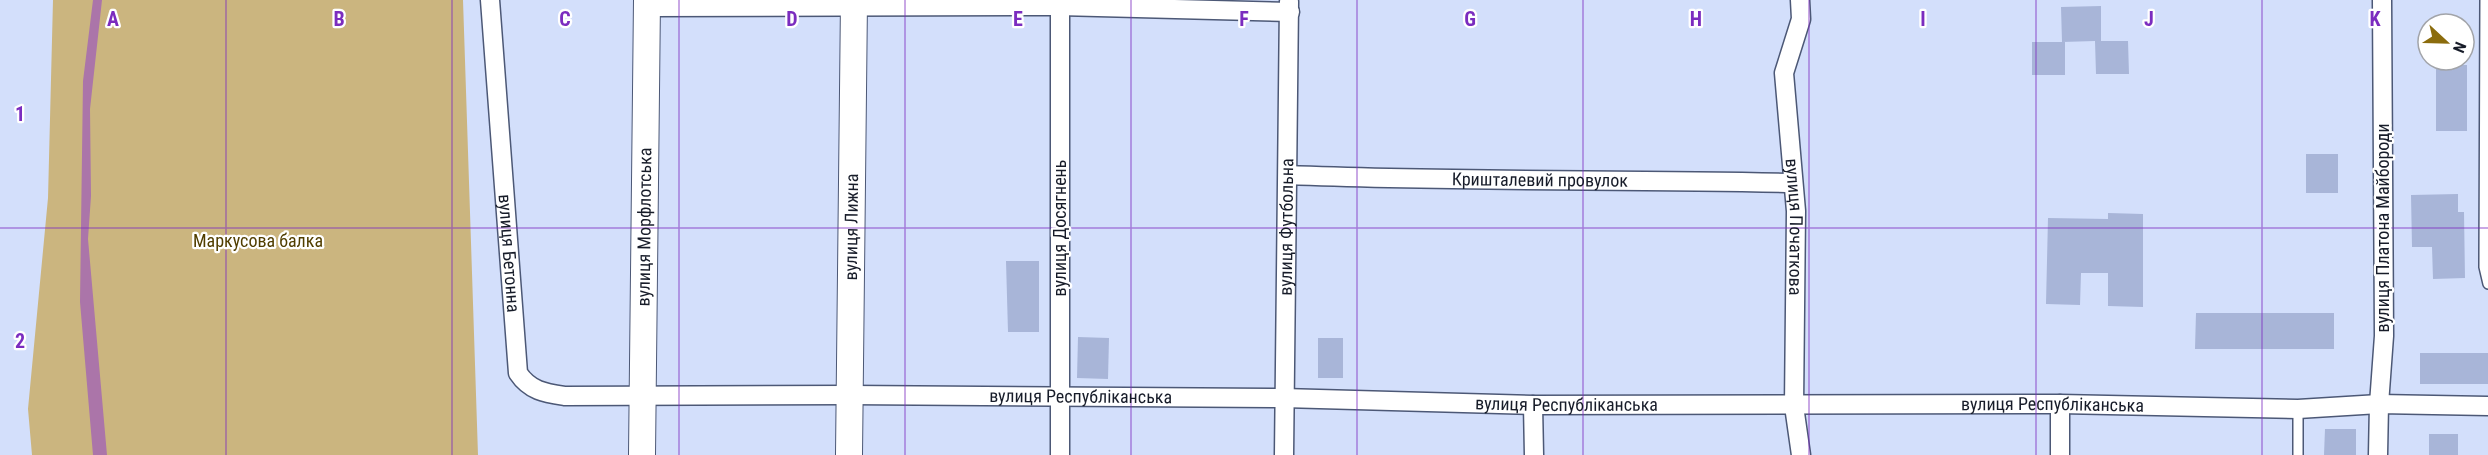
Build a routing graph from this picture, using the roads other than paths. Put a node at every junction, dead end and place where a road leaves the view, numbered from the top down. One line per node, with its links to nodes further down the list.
1 (490, 0): 13 (street, вулиця Бетонна)
2 (1800, 0): 11 (street, вулиця Початкова)
3 (2382, 0): 18 (street, вулиця Платона Майбороди)
4 (2485, 0): 12 (lane)
5 (647, 3): 6 (street); 13 (street, вулиця Морфлотська)
6 (854, 3): 7 (street); 14 (street, вулиця Лижна)
7 (976, 3): 8 (street)
8 (1060, 3): 9 (street); 15 (street, вулиця Досягнень)
9 (1289, 6): 10 (street, вулиця Футбольна)
10 (1288, 175): 11 (street, Кришталевий провулок); 16 (street, вулиця Футбольна)
11 (1793, 183): 20 (street, вулиця Початкова)
12 (2488, 284)
13 (643, 395): 14 (street, вулиця Республіканська); 23 (street, вулиця Морфлотська)
14 (849, 395): 15 (street, вулиця Республіканська); 24 (street, вулиця Лижна)
15 (1060, 398): 16 (street, вулиця Республіканська); 25 (street, вулиця Досягнень)
16 (1283, 399): 19 (street, вулиця Республіканська); 26 (street, вулиця Футбольна)
17 (2060, 404): 20 (street, вулиця Республіканська); 22 (street, вулиця Республіканська); 29 (street)
18 (2379, 404): 21 (street, вулиця Республіканська); 22 (street, вулиця Республіканська); 31 (street, вулиця Платона Майбороди)
19 (1533, 405): 20 (street, вулиця Республіканська); 27 (street)
20 (1794, 406): 28 (street, вулиця Початкова)
21 (2488, 406)
22 (2298, 409): 30 (lane)
23 (642, 455)
24 (849, 455)
25 (1059, 455)
26 (1284, 455)
27 (1534, 455)
28 (1801, 455)
29 (2060, 455)
30 (2298, 455)
31 (2378, 455)

